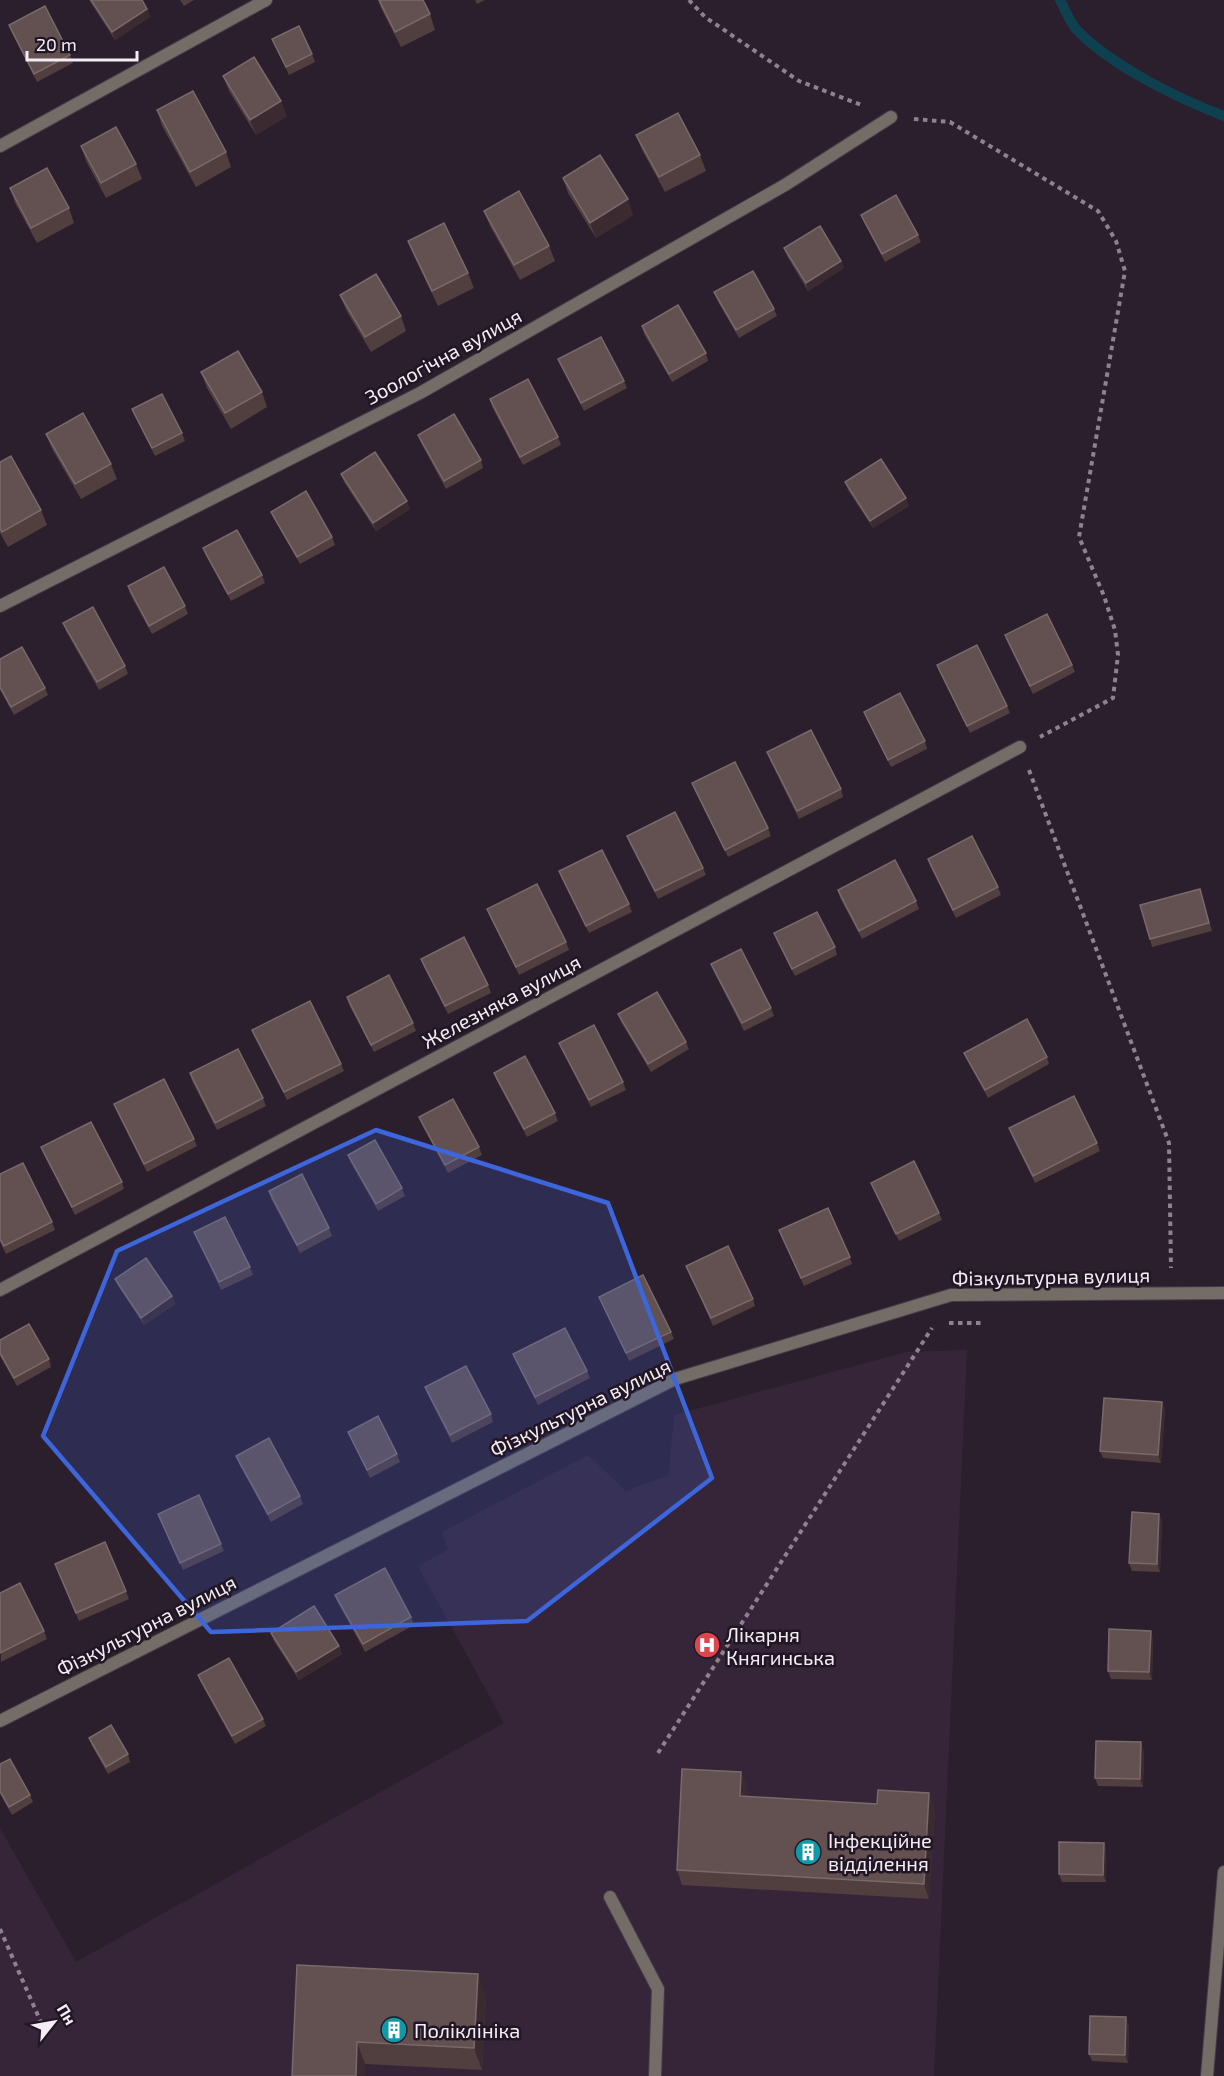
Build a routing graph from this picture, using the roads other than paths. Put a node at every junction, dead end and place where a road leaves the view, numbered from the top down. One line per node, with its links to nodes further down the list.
1 (266, 0): 3 (street)
2 (891, 117): 4 (street, Зоологічна вулиця)
3 (0, 146)
4 (0, 606)
5 (1020, 747): 6 (street, Железняка вулиця)
6 (0, 1290)
7 (1224, 1293): 8 (street, Фізкультурна вулиця)
8 (0, 1721)
9 (1224, 1872): 12 (street)
10 (610, 1897): 11 (street)
11 (655, 2076)
12 (1207, 2076)

